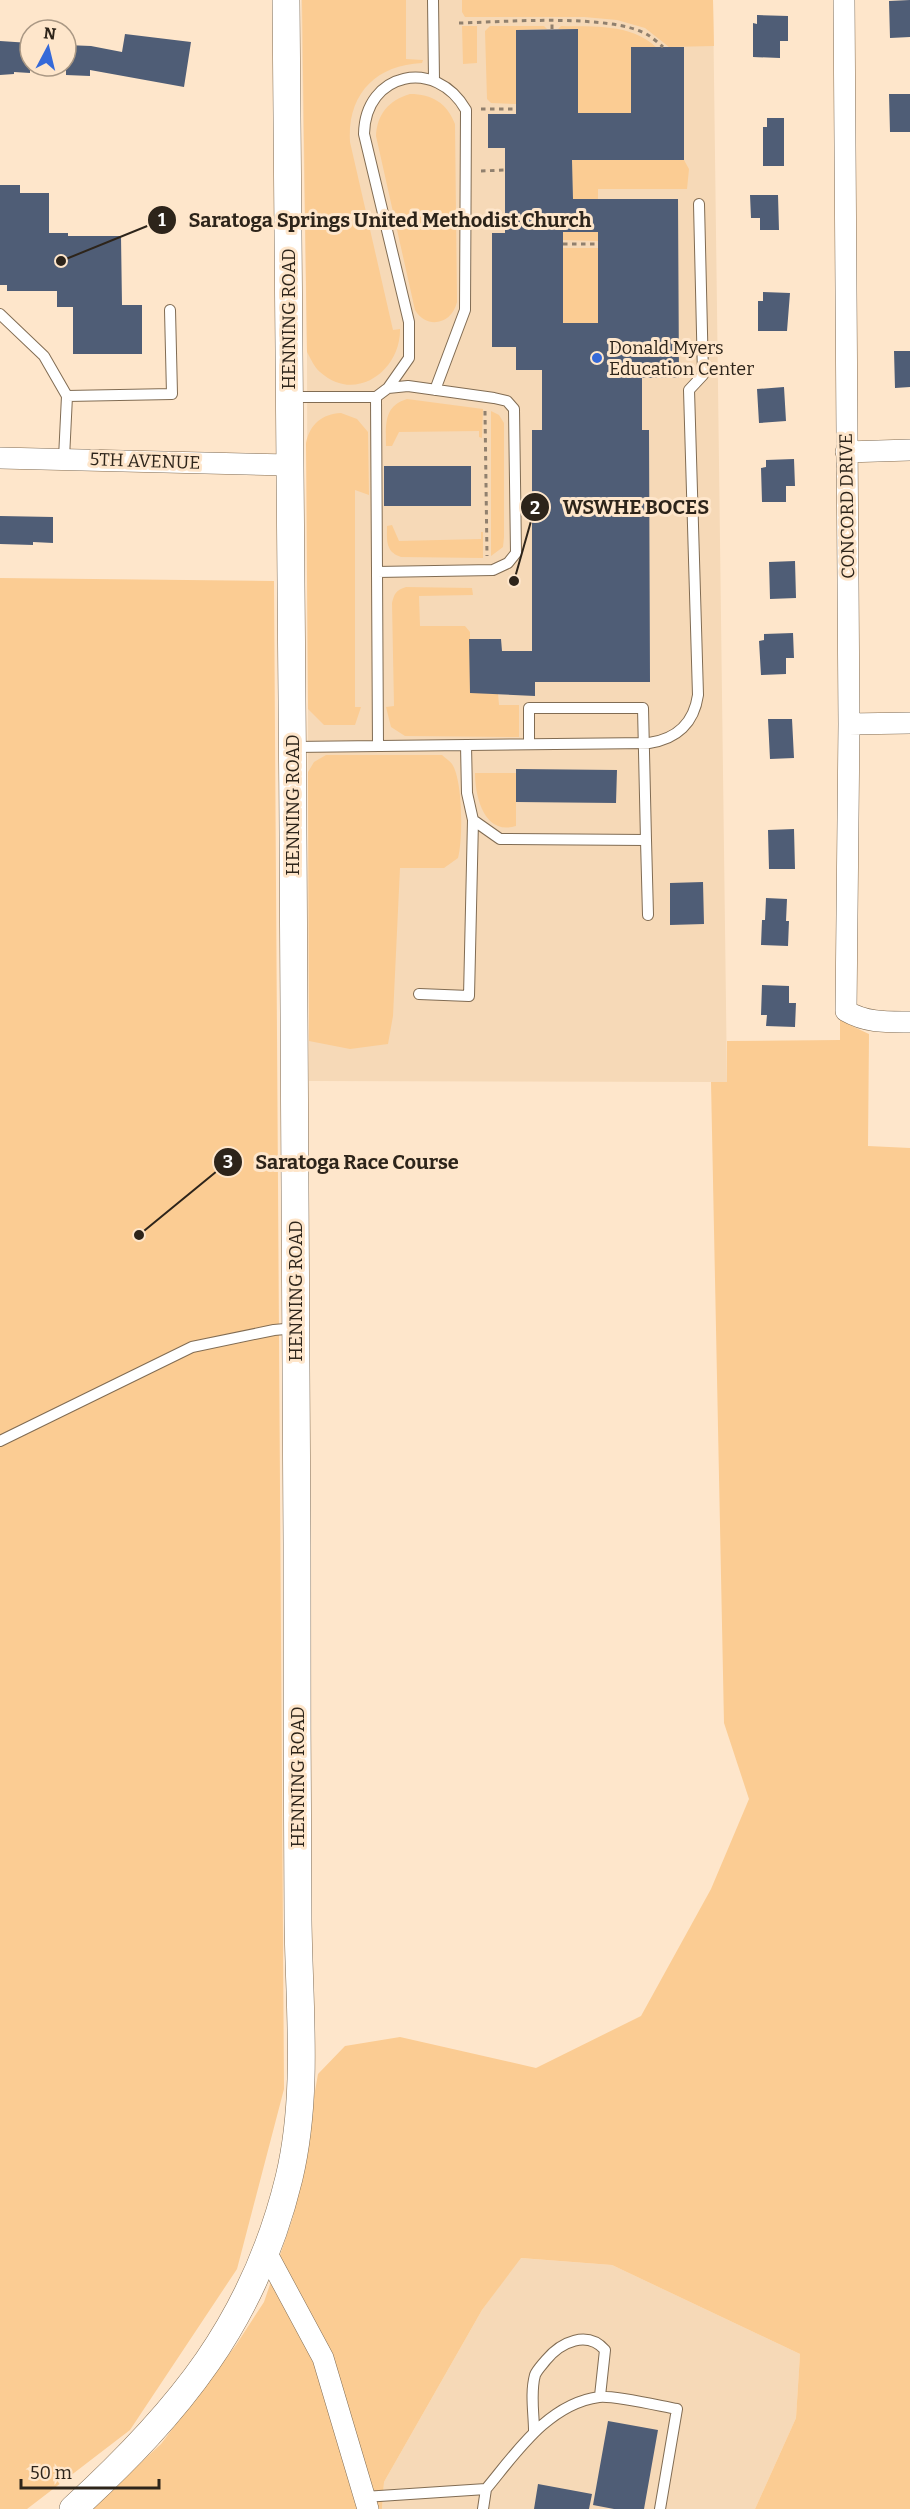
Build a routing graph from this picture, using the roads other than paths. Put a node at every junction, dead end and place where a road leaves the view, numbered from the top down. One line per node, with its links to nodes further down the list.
1 (286, 0): 11 (street, HENNING ROAD)
2 (433, 0): 4 (lane)
3 (844, 0): 14 (street, CONCORD DRIVE)
4 (434, 80): 8 (lane); 9 (lane)
5 (699, 204): 21 (lane)
6 (170, 310): 10 (lane)
7 (0, 314): 10 (lane)
8 (388, 388): 9 (lane); 12 (lane)
9 (435, 390): 18 (lane)
10 (67, 396): 16 (lane)
11 (290, 397): 12 (lane); 17 (street, HENNING ROAD)
12 (376, 397): 18 (lane)
13 (910, 450): 14 (street)
14 (846, 452): 20 (street, CONCORD DRIVE)
15 (0, 458): 16 (street, 5TH AVENUE)
16 (64, 458): 17 (street, 5TH AVENUE)
17 (290, 465): 25 (street, HENNING ROAD)
18 (377, 572): 24 (lane)
19 (910, 723): 20 (street)
20 (849, 724): 30 (street, CONCORD DRIVE)
21 (644, 742): 22 (lane); 22 (lane); 27 (lane)
22 (529, 744): 23 (lane)
23 (466, 745): 24 (lane); 26 (lane)
24 (378, 746): 25 (lane)
25 (293, 747): 31 (street, HENNING ROAD)
26 (473, 820): 27 (lane); 29 (lane)
27 (646, 840): 28 (lane)
28 (648, 915)
29 (419, 994)
30 (910, 1022)
31 (297, 1328): 32 (lane); 33 (street, HENNING ROAD)
32 (0, 1441)
33 (266, 2252): 37 (street); 38 (street, HENNING ROAD)
34 (600, 2396): 35 (lane); 35 (lane); 40 (lane)
35 (534, 2432): 36 (lane)
36 (486, 2489): 37 (lane); 39 (lane)
37 (366, 2503)
38 (73, 2509)
39 (483, 2509)
40 (660, 2509)

